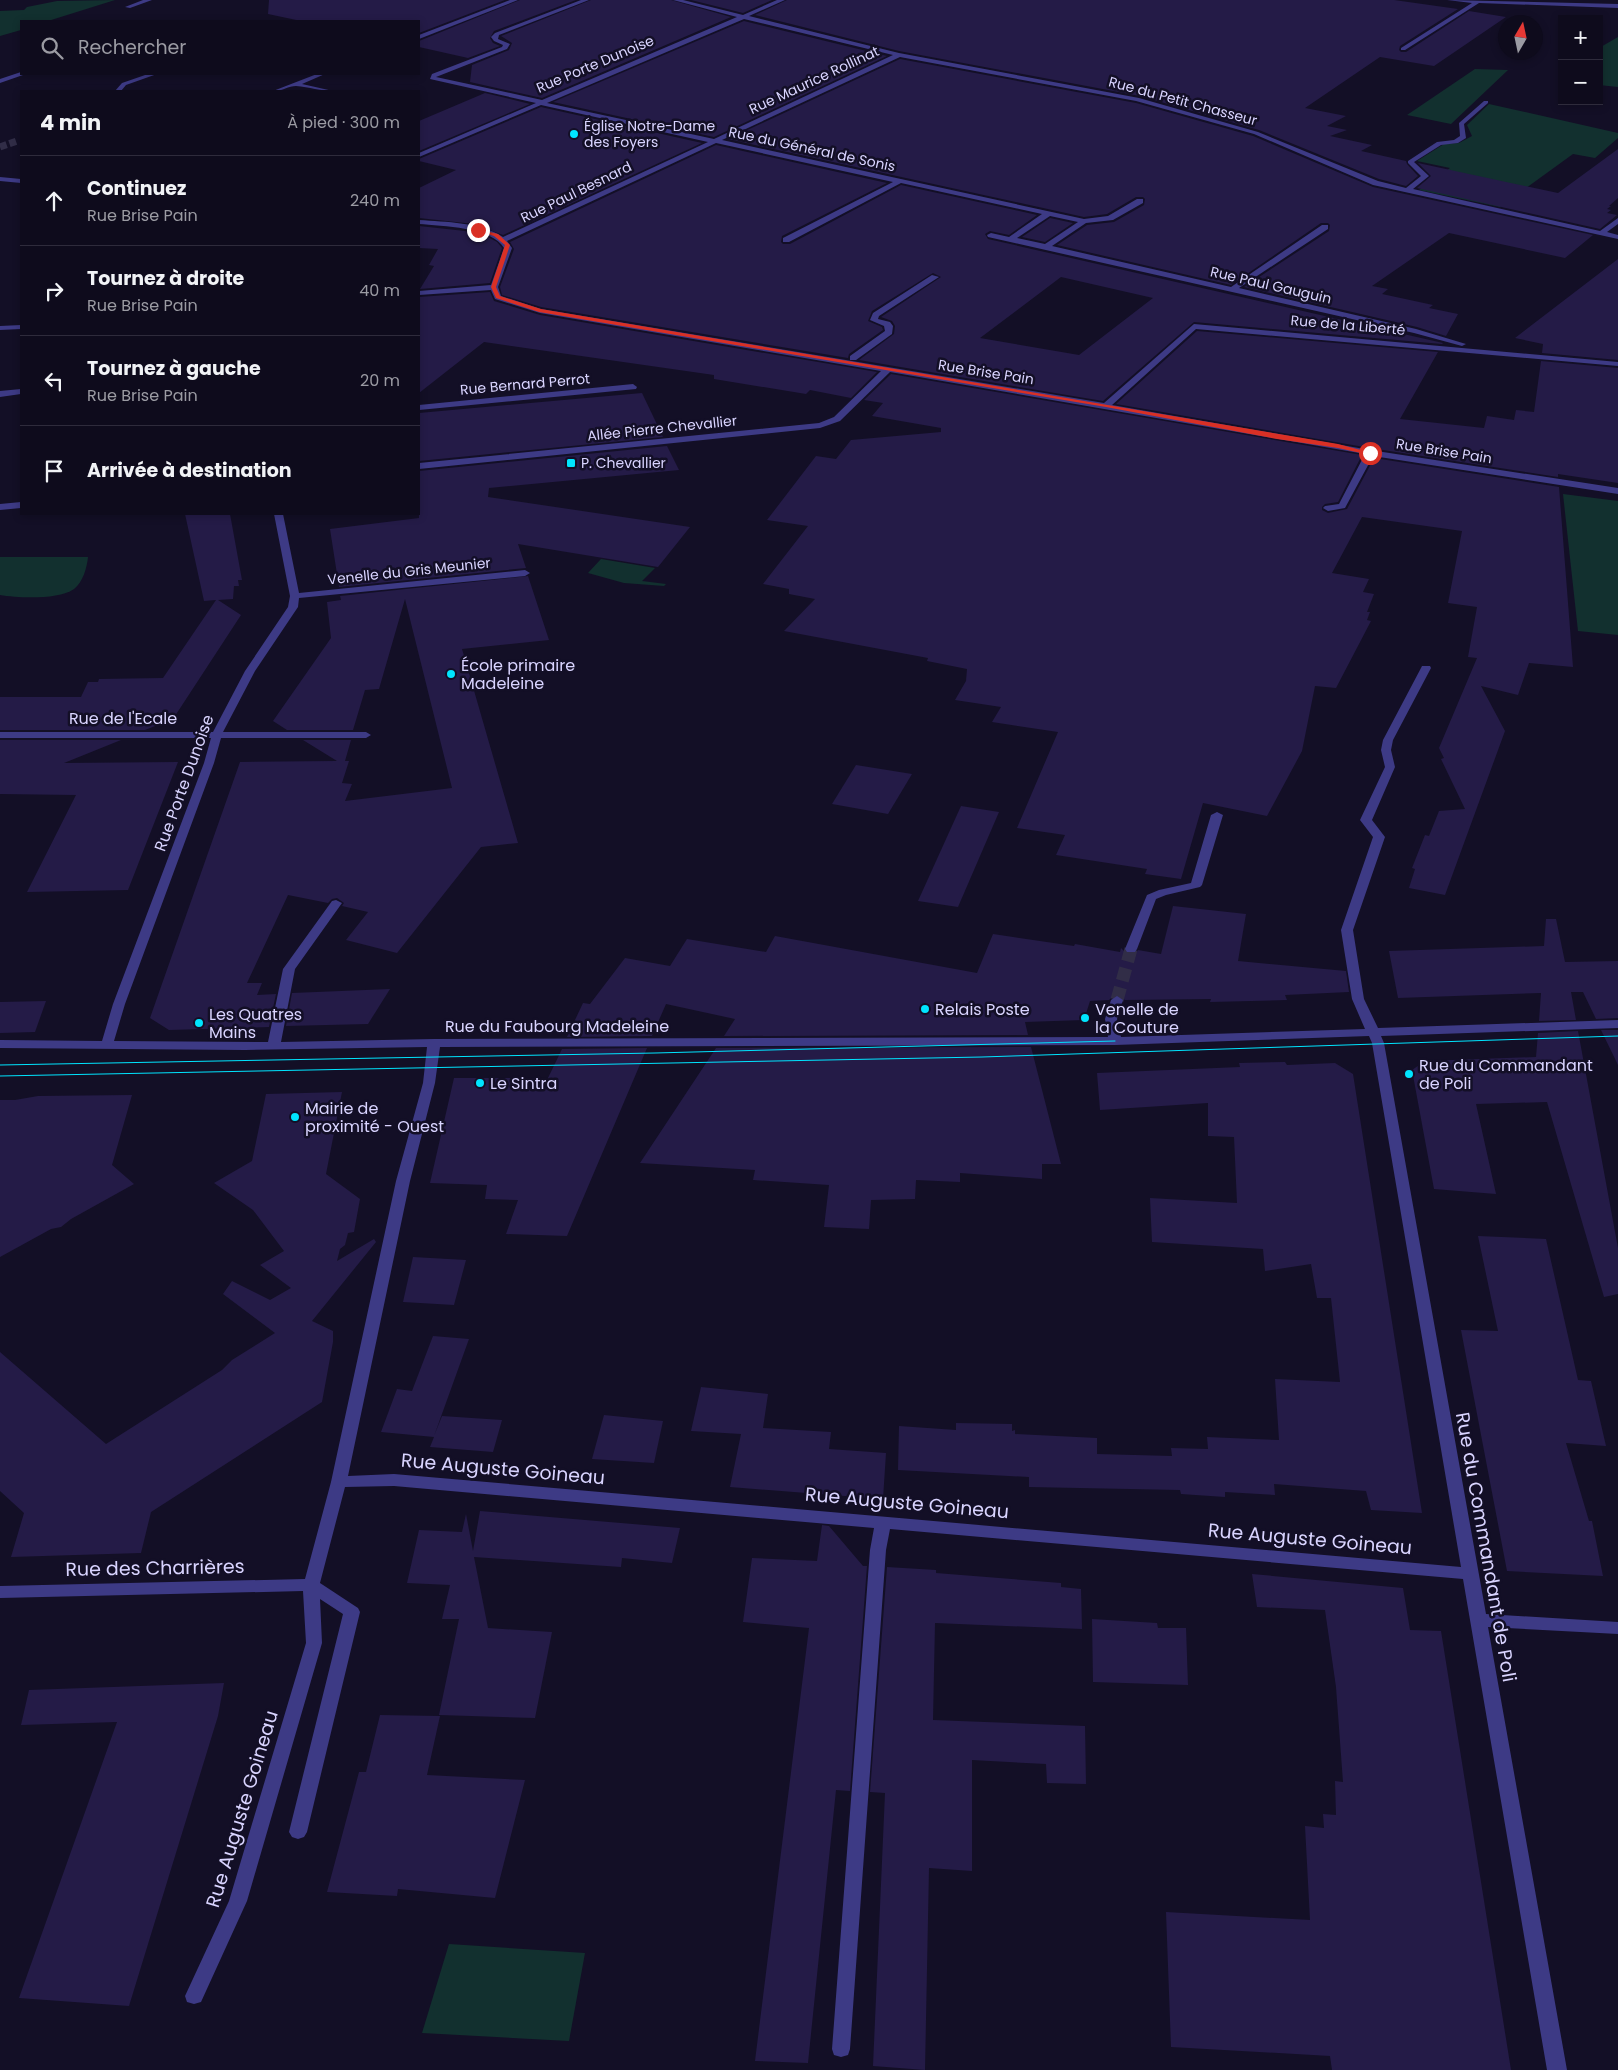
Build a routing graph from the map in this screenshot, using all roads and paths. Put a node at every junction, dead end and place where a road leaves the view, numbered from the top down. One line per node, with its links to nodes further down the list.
1 (150, 0): 9 (street)
2 (515, 0): 11 (street)
3 (586, 0): 23 (street, Rue du Général de Sonis)
4 (676, 0): 10 (street, Rue du Petit Chasseur)
5 (782, 0): 10 (street, Rue Porte Dunoise)
6 (1450, 0): 7 (street)
7 (1477, 2): 8 (street); 12 (street)
8 (1618, 6)
9 (128, 7)
10 (744, 16): 13 (street, Rue du Petit Chasseur); 23 (street, Rue Porte Dunoise)
11 (420, 37)
12 (1403, 48)
13 (899, 55): 24 (street, Rue Maurice Rollinat); 29 (street, Rue du Petit Chasseur)
14 (20, 74): 17 (street)
15 (151, 75): 19 (street)
16 (319, 75): 18 (street)
17 (0, 81)
18 (294, 84): 20 (street); 21 (street)
19 (119, 90)
20 (279, 90)
21 (325, 90)
22 (1486, 102): 29 (street)
23 (542, 103): 24 (street, Rue du Général de Sonis); 25 (street, Rue Porte Dunoise)
24 (713, 140): 28 (street, Rue du Général de Sonis); 39 (street, Rue Paul Besnard)
25 (420, 155)
26 (0, 179): 27 (street)
27 (20, 181)
28 (900, 181): 31 (street, Rue du Général de Sonis); 40 (street)
29 (1408, 190): 36 (street, Rue du Petit Chasseur)
30 (1140, 201): 33 (street)
31 (1049, 214): 33 (street, Rue du Général de Sonis); 41 (street)
32 (1618, 220): 36 (street)
33 (1084, 221): 42 (street)
34 (420, 222): 39 (street)
35 (1325, 227): 45 (street)
36 (1602, 233): 38 (street, Rue du Petit Chasseur)
37 (991, 235): 41 (street, Rue Paul Gauguin)
38 (1618, 237)
39 (503, 240): 44 (street)
40 (786, 240)
41 (1010, 240): 42 (street, Rue Paul Gauguin)
42 (1046, 247): 45 (street, Rue Paul Gauguin)
43 (935, 277): 50 (street)
44 (494, 287): 46 (street); 52 (street, Rue Brise Pain)
45 (1233, 289): 49 (street, Rue Paul Gauguin)
46 (420, 293)
47 (20, 327): 48 (street)
48 (0, 328)
49 (1489, 352): 51 (street, Rue de la Liberté); 56 (street, Rue de la Liberté)
50 (853, 358)
51 (1618, 364)
52 (887, 370): 56 (street, Rue Brise Pain); 59 (street, Allée Pierre Chevallier)
53 (633, 387): 57 (street, Rue Bernard Perrot)
54 (20, 392): 55 (street)
55 (0, 394)
56 (1106, 406): 58 (street, Rue Brise Pain)
57 (420, 408)
58 (1370, 453): 60 (street, Rue Brise Pain); 63 (street)
59 (420, 466)
60 (1618, 491)
61 (20, 505): 62 (street)
62 (0, 507)
63 (1328, 508)
64 (278, 515): 66 (street)
65 (525, 573): 66 (street, Venelle du Gris Meunier)
66 (295, 596): 68 (street, Rue Porte Dunoise)
67 (1426, 668): 76 (street, Rue du Commandant de Poli)
68 (217, 734): 69 (street, Rue de l'Ecale); 70 (street, Rue de l'Ecale); 80 (street, Rue Porte Dunoise)
69 (0, 735)
70 (366, 735)
71 (1217, 816): 73 (street)
72 (336, 903): 81 (street)
73 (1132, 949)
74 (1117, 1000): 77 (street)
75 (1618, 1024): 76 (street, Rue du Faubourg Madeleine)
76 (1372, 1031): 77 (street, Rue du Faubourg Madeleine); 84 (street, Rue du Commandant de Poli)
77 (1115, 1041): 78 (street, Rue du Faubourg Madeleine)
78 (434, 1043): 81 (street, Rue du Faubourg Madeleine); 82 (street, Rue Auguste Goineau)
79 (0, 1044): 80 (street, Rue du Faubourg Madeleine)
80 (106, 1044): 81 (street, Rue du Faubourg Madeleine)
81 (274, 1045)
82 (339, 1482): 83 (street, Rue Auguste Goineau); 85 (street, Rue Auguste Goineau)
83 (883, 1522): 84 (street, Rue Auguste Goineau); 91 (street)
84 (1471, 1574): 87 (street, Rue du Commandant de Poli)
85 (311, 1585): 86 (street, Rue des Charrières); 89 (street); 90 (street, Rue Auguste Goineau)
86 (0, 1592)
87 (1479, 1620): 88 (street); 92 (street, Rue du Commandant de Poli)
88 (1618, 1628)
89 (298, 1832)
90 (194, 1996)
91 (841, 2049)
92 (1557, 2070)

